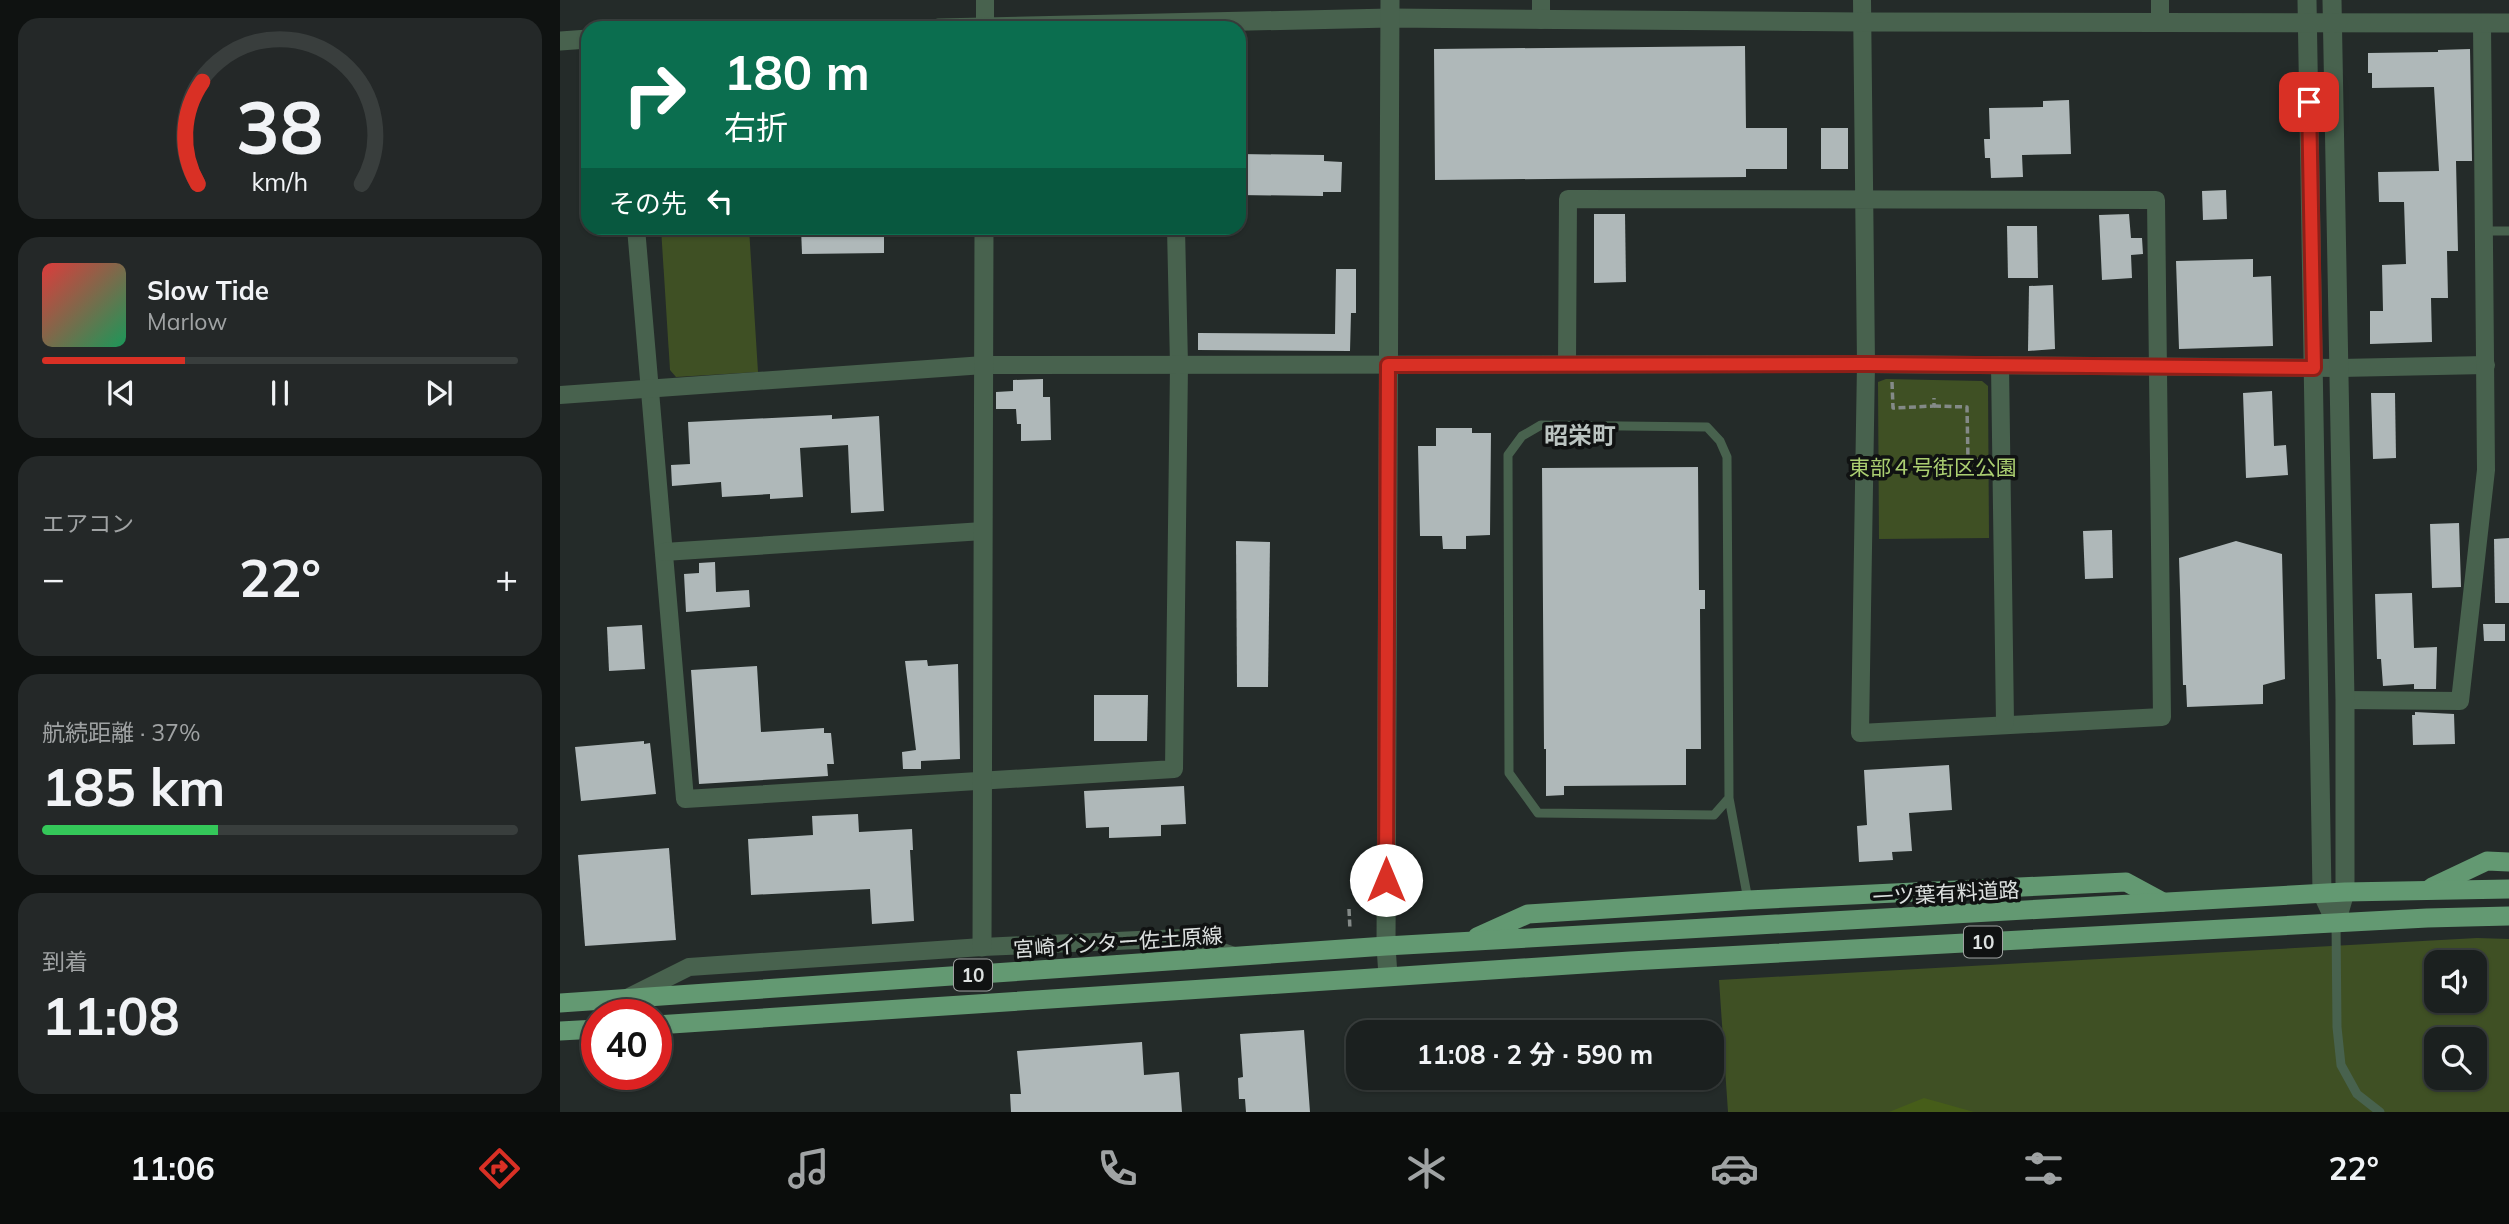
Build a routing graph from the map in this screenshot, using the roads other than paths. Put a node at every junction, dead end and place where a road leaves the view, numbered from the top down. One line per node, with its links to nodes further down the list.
1 (985, 0): 8 (street)
2 (1862, 0): 10 (street)
3 (2160, 0): 11 (street)
4 (2307, 0): 12 (street)
5 (2332, 0): 13 (street)
6 (1390, 9): 7 (street); 9 (street); 28 (street)
7 (1541, 10): 10 (street)
8 (985, 21)
9 (1134, 21)
10 (1862, 22): 11 (street); 18 (street)
11 (2160, 22): 12 (street)
12 (2307, 22): 13 (street); 32 (street)
13 (2332, 22): 15 (street); 33 (street)
14 (2509, 23): 15 (street)
15 (2482, 24): 19 (street)
16 (581, 40): 17 (street)
17 (560, 41)
18 (1864, 199): 24 (street); 25 (street); 31 (street)
19 (2484, 231): 20 (lane); 30 (street)
20 (2509, 231)
21 (637, 235): 34 (street)
22 (984, 235): 26 (street)
23 (1175, 235): 27 (street)
24 (1567, 364): 25 (street); 28 (street)
25 (1867, 364): 29 (street); 39 (street)
26 (984, 365): 27 (street); 34 (street); 36 (street)
27 (1179, 365): 28 (street); 40 (street)
28 (1388, 365): 52 (street)
29 (2000, 365): 31 (street); 39 (street)
30 (2486, 365): 33 (street); 38 (street)
31 (2158, 367): 32 (street); 39 (street)
32 (2314, 368): 33 (street); 46 (street)
33 (2340, 369): 38 (street)
34 (649, 389): 35 (street); 37 (street)
35 (560, 395)
36 (983, 531): 37 (street); 40 (street)
37 (664, 552): 40 (street)
38 (2345, 700): 45 (street)
39 (2005, 723)
40 (983, 780): 53 (street)
41 (1729, 797): 41 (lane); 47 (lane)
42 (2509, 862): 44 (main road)
43 (2509, 888): 44 (main road, 一ツ葉有料道路 / 10)
44 (2425, 890): 45 (main road, 一ツ葉有料道路 / 10)
45 (2345, 892): 46 (main road, 一ツ葉有料道路 / 10); 50 (street)
46 (2322, 893): 48 (main road, 一ツ葉有料道路 / 10); 50 (street)
47 (1748, 900): 48 (main road); 51 (main road)
48 (2163, 902): 51 (main road, 一ツ葉有料道路 / 10)
49 (2509, 916): 50 (main road, 10)
50 (2336, 923): 55 (main road, 10); 61 (lane)
51 (1467, 942): 52 (main road, 一ツ葉有料道路 / 10)
52 (1386, 946): 54 (main road, 宮崎インター佐土原線 / 10); 55 (street)
53 (982, 947): 54 (street); 56 (street)
54 (1234, 956): 56 (main road, 宮崎インター佐土原線 / 10)
55 (1388, 976): 58 (main road, 10)
56 (626, 998): 57 (main road, 宮崎インター佐土原線 / 10)
57 (560, 1003)
58 (672, 1024)
59 (581, 1030): 60 (main road)
60 (560, 1031)
61 (2380, 1112)

